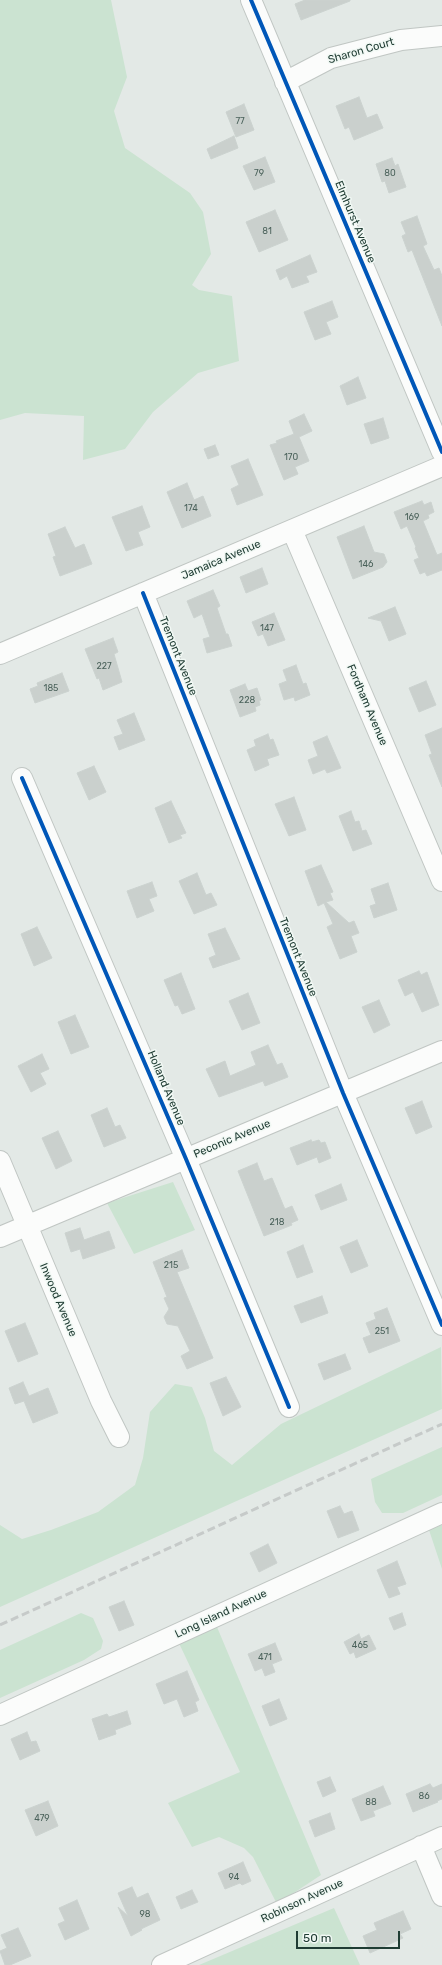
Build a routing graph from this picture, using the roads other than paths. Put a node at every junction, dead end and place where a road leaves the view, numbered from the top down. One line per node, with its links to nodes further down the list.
1 (251, 0): 3 (street, Elmhurst Avenue)
2 (442, 36): 3 (street, Sharon Court)
3 (285, 82): 4 (street, Elmhurst Avenue)
4 (442, 452)
5 (442, 466): 6 (street, Jamaica Avenue)
6 (292, 530): 7 (street, Jamaica Avenue); 10 (street, Fordham Avenue)
7 (143, 593): 8 (street, Jamaica Avenue); 12 (street, Tremont Avenue)
8 (0, 654)
9 (22, 778): 13 (street, Holland Avenue)
10 (442, 881)
11 (442, 1051): 12 (street, Peconic Avenue)
12 (343, 1093): 13 (street, Peconic Avenue); 17 (street, Tremont Avenue)
13 (186, 1159): 15 (street, Peconic Avenue); 18 (street, Holland Avenue)
14 (0, 1161): 15 (street, Inwood Avenue)
15 (27, 1225): 16 (street, Peconic Avenue); 19 (street, Inwood Avenue)
16 (0, 1237)
17 (442, 1325)
18 (289, 1407)
19 (119, 1437)
20 (442, 1513): 21 (street, Long Island Avenue)
21 (0, 1715)
22 (442, 1837): 23 (street, Robinson Avenue)
23 (421, 1846): 24 (street); 25 (street, Robinson Avenue)
24 (442, 1896)
25 (162, 1965)

